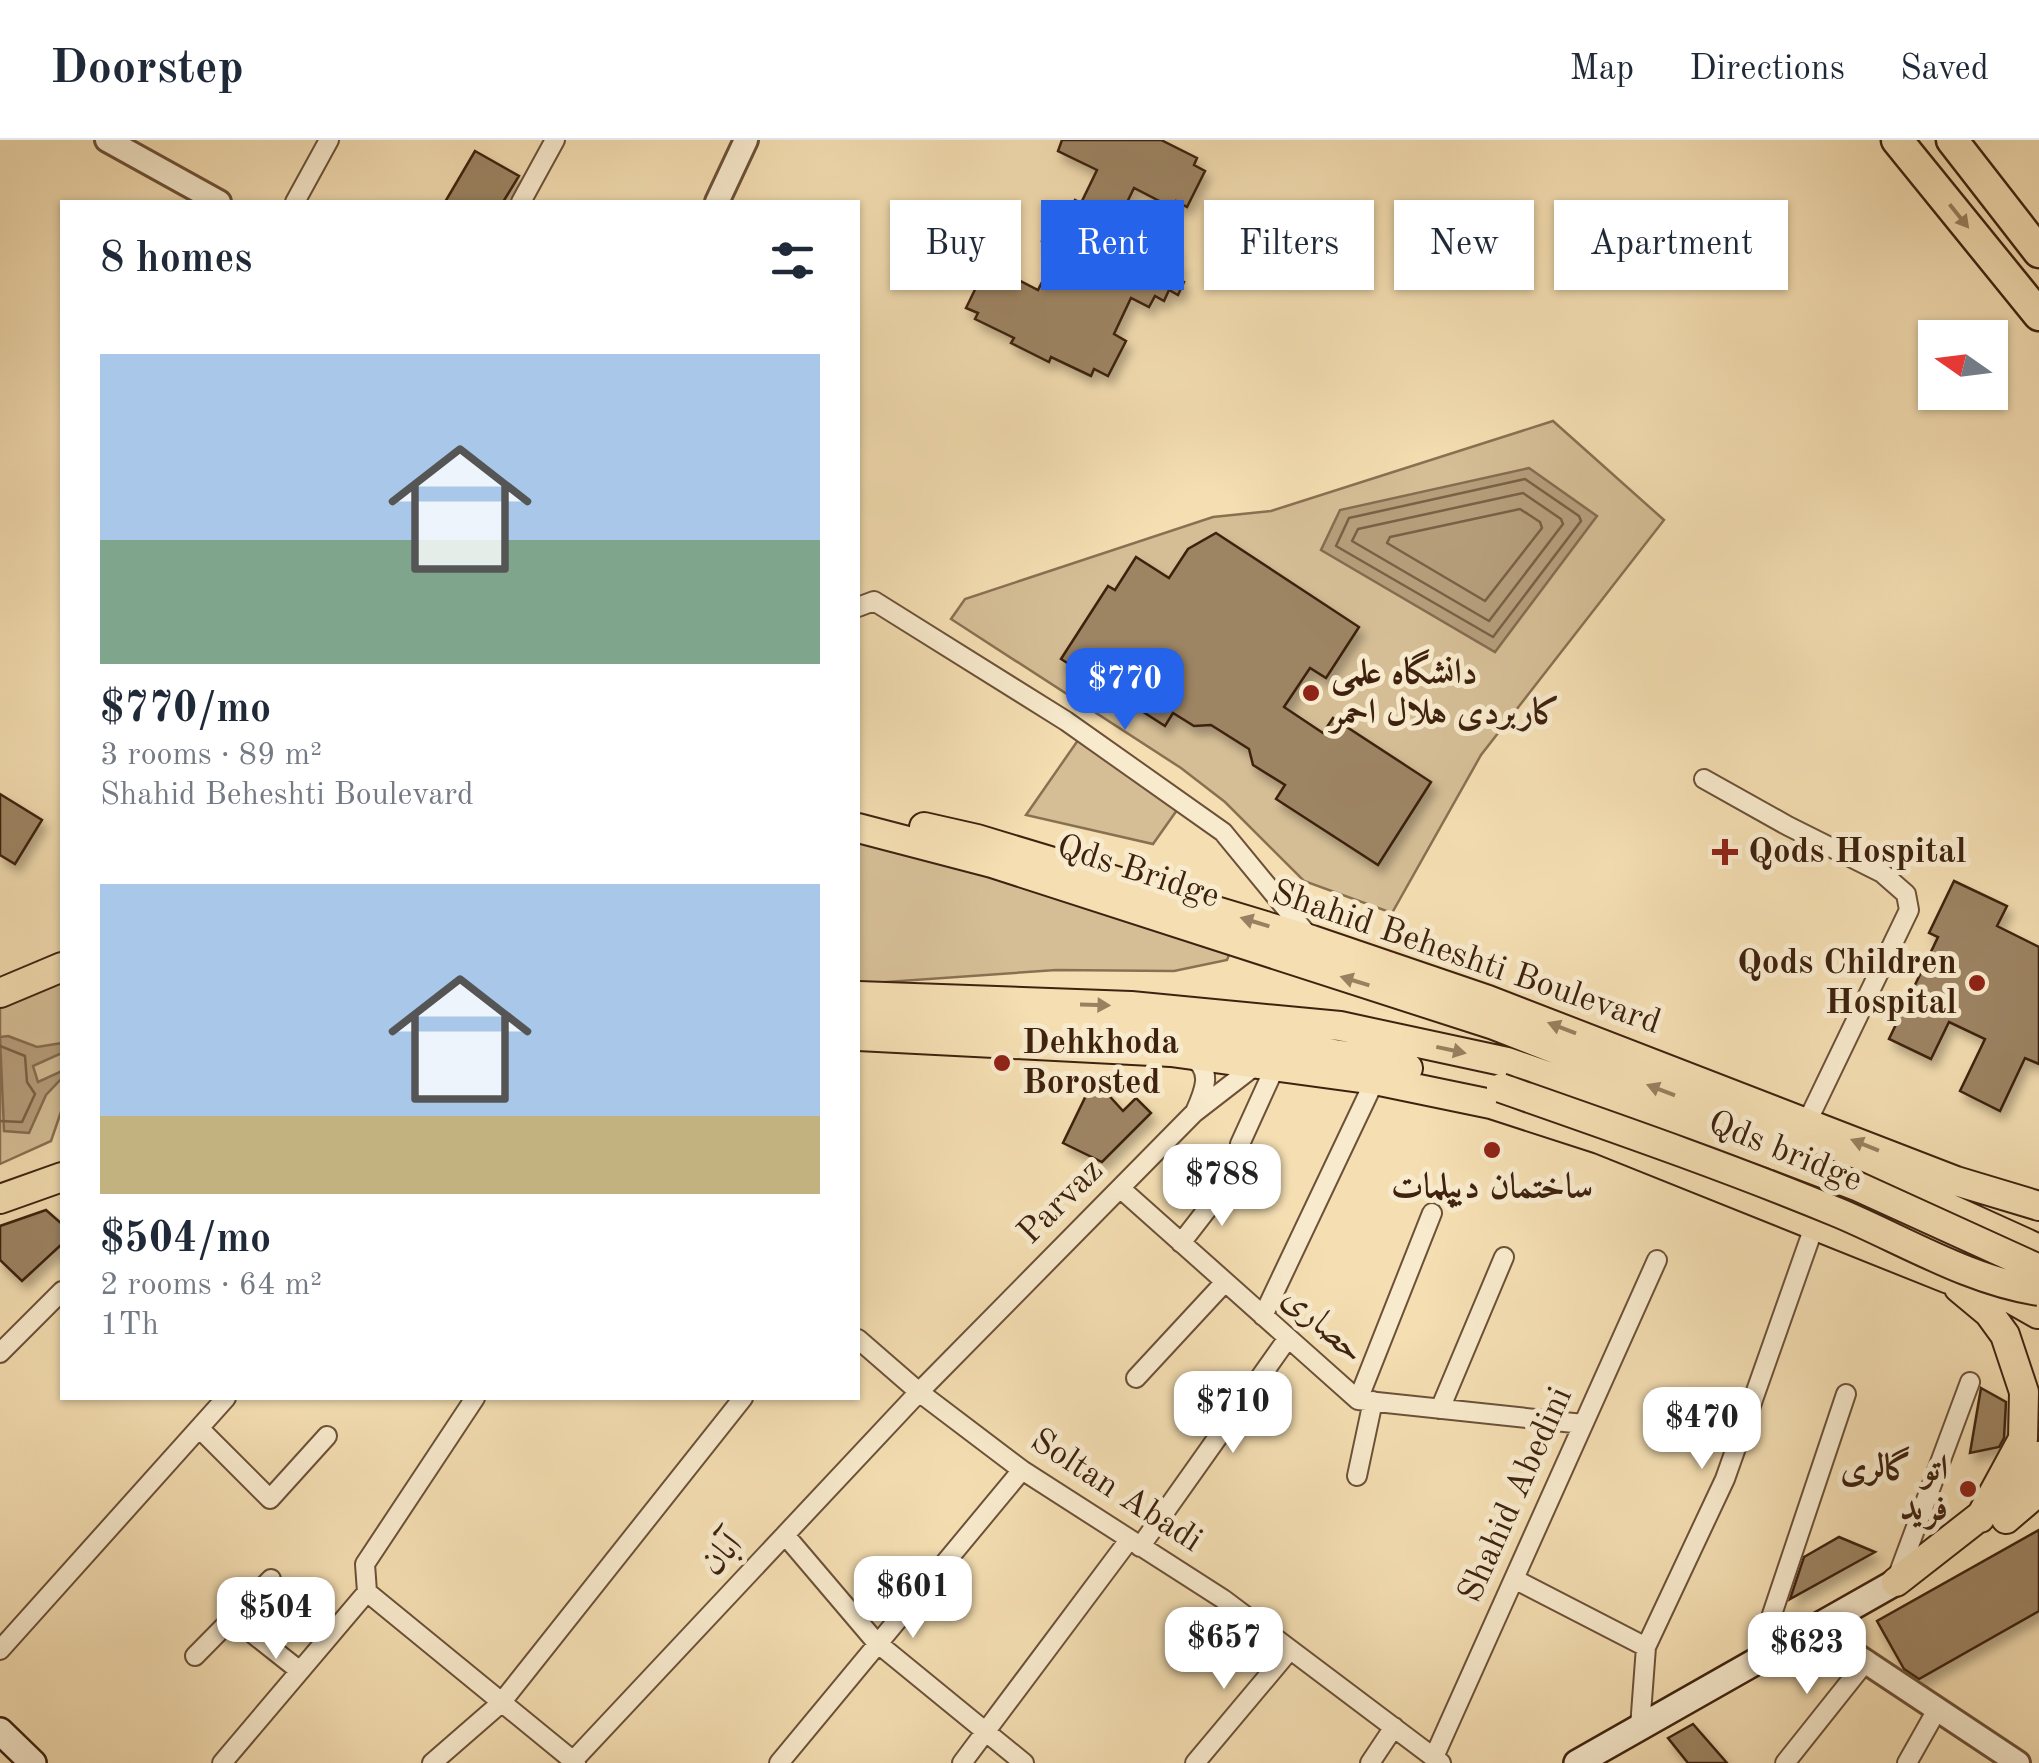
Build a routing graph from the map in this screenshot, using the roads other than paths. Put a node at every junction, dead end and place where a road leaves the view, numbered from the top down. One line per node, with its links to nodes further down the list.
1 (107, 140): 7 (street)
2 (329, 140): 8 (street)
3 (555, 140): 9 (street)
4 (746, 140): 10 (street)
5 (1897, 140): 12 (highway, one-way to 12)
6 (1952, 140): 11 (highway)
7 (215, 200)
8 (296, 200)
9 (522, 200)
10 (718, 200)
11 (2039, 252)
12 (2039, 315)
13 (860, 606): 17 (street)
14 (1704, 780): 27 (street)
15 (860, 823): 17 (main road, Shahid Beheshti Boulevard, one-way to 15)
16 (860, 824): 27 (main road, Qds Bridge, one-way to 16)
17 (1312, 940): 27 (main road, Shahid Beheshti Boulevard, one-way to 17)
18 (60, 968): 19 (main road)
19 (0, 993)
20 (860, 996): 27 (main road, Qds Bridge, one-way to 27)
21 (860, 1015): 45 (main road, Qds bridge, bridge)
22 (860, 1036): 23 (main road)
23 (1171, 1052): 24 (main road); 26 (street)
24 (1265, 1066): 25 (main road); 26 (street, Parvaz); 28 (street)
25 (1374, 1080): 37 (main road); 48 (street)
26 (1194, 1113): 32 (street, Parvaz)
27 (1790, 1138): 30 (main road, Shahid Beheshti Boulevard, one-way to 27); 39 (main road); 42 (main road, bridge)
28 (1240, 1144)
29 (60, 1179): 34 (main road)
30 (1956, 1181): 33 (main road); 35 (main road, Shahid Beheshti Boulevard)
31 (1226, 1185): 38 (street)
32 (1120, 1188): 38 (street, حصاری); 54 (street, Parvaz)
33 (2039, 1195)
34 (0, 1200)
35 (2039, 1206)
36 (1432, 1214): 59 (street)
37 (1815, 1224): 43 (main road); 79 (street)
38 (1181, 1243): 44 (street, حصاری)
39 (2039, 1251): 47 (main road)
40 (1504, 1257): 60 (street)
41 (1658, 1260): 61 (street, Shahid Abedini)
42 (2039, 1269)
43 (1946, 1278): 47 (main road); 69 (main road)
44 (1225, 1282): 48 (street, حصاری); 52 (street)
45 (2039, 1291)
46 (60, 1293): 51 (street)
47 (2039, 1315)
48 (1263, 1316): 49 (street, حصاری)
49 (1288, 1338): 59 (street, حصاری); 71 (street)
50 (860, 1341): 54 (street, Soltan Abadi)
51 (0, 1353)
52 (1136, 1378)
53 (1970, 1382): 74 (street)
54 (918, 1392): 65 (street, Soltan Abadi); 70 (street, آبان)
55 (1846, 1394): 84 (street)
56 (224, 1400): 62 (street)
57 (474, 1400): 75 (street)
58 (741, 1400): 86 (street)
59 (1365, 1400): 60 (street, حصاری); 66 (street)
60 (1440, 1408): 61 (street, حصاری)
61 (1584, 1424): 73 (street, Shahid Abedini)
62 (199, 1428): 63 (street); 80 (street)
63 (327, 1436)
64 (2039, 1456): 69 (main road)
65 (1022, 1470): 71 (street, Soltan Abadi); 78 (street)
66 (1358, 1476)
67 (2039, 1490): 69 (main road)
68 (2039, 1505): 69 (main road)
69 (1984, 1526): 74 (main road)
70 (785, 1536): 78 (street); 93 (street, آبان)
71 (1134, 1544): 81 (street, Soltan Abadi); 90 (street)
72 (271, 1579): 76 (street)
73 (1514, 1579): 79 (street); 92 (street, Shahid Abedini)
74 (1896, 1582): 77 (main road)
75 (367, 1592): 85 (street); 86 (street)
76 (233, 1618): 82 (street); 85 (street)
77 (1814, 1628): 83 (street); 84 (main road)
78 (876, 1642): 90 (street); 97 (street)
79 (1646, 1647): 88 (street)
80 (0, 1650)
81 (1289, 1651): 89 (street, Soltan Abadi); 100 (street)
82 (195, 1656)
83 (1866, 1660): 87 (street); 103 (street)
84 (1756, 1662): 88 (main road)
85 (300, 1670): 95 (street)
86 (501, 1702): 93 (street); 96 (street)
87 (1938, 1708): 104 (street); 105 (street)
88 (1640, 1727): 102 (main road)
89 (1394, 1728): 92 (street, Soltan Abadi); 101 (street)
90 (987, 1730): 98 (street); 99 (street)
91 (0, 1731): 94 (main road)
92 (1437, 1760)
93 (574, 1762)
94 (34, 1763)
95 (222, 1763)
96 (432, 1763)
97 (779, 1763)
98 (962, 1763)
99 (1024, 1763)
100 (1194, 1763)
101 (1370, 1763)
102 (1577, 1763)
103 (1785, 1763)
104 (1908, 1763)
105 (2018, 1763)

